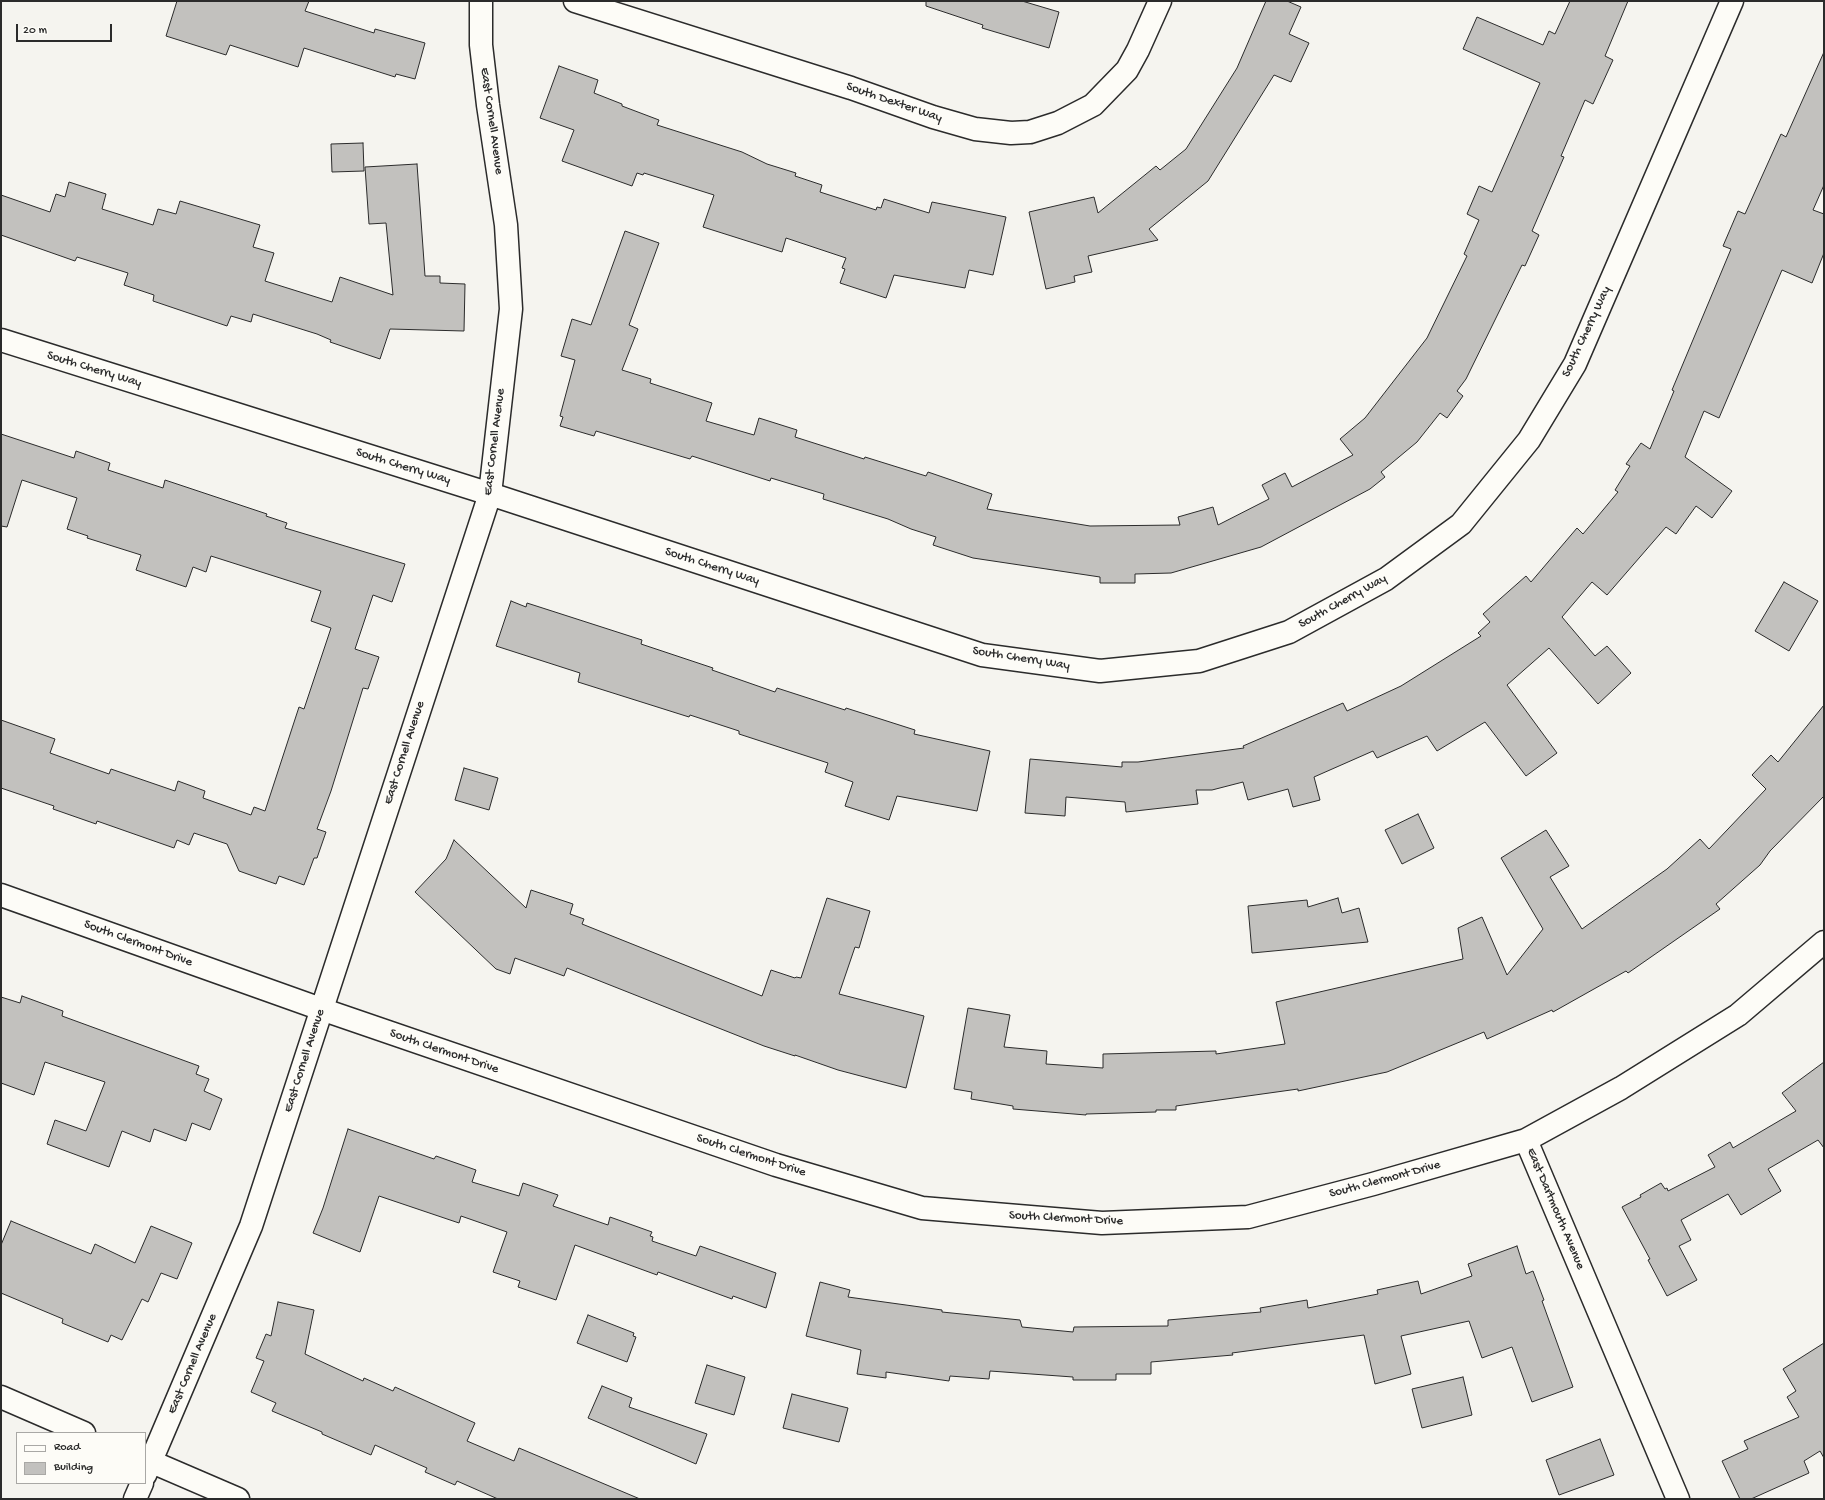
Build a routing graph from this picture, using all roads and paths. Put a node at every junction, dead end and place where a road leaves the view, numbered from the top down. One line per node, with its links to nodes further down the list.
1 (481, 1): 6 (street, East Cornell Avenue)
2 (575, 1): 3 (street, South Dexter Way)
3 (1160, 1)
4 (1732, 1): 6 (street, South Cherry Way)
5 (1, 340): 6 (street, South Cherry Way)
6 (490, 494): 9 (street, East Cornell Avenue)
7 (1, 896): 9 (street, South Clermont Drive)
8 (1824, 942): 10 (street, East Dartmouth Avenue)
9 (321, 1009): 10 (street, South Clermont Drive); 13 (street, East Cornell Avenue)
10 (1526, 1140): 17 (street, East Dartmouth Avenue)
11 (1, 1397): 12 (street)
12 (82, 1432)
13 (147, 1465): 16 (street)
14 (142, 1484): 15 (street)
15 (135, 1499)
16 (238, 1499)
17 (1678, 1499)

